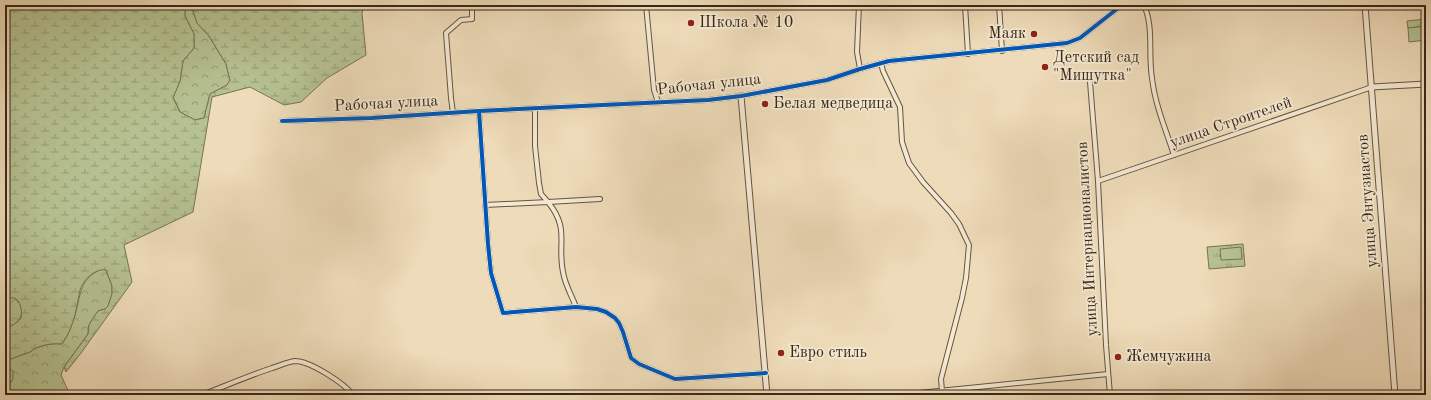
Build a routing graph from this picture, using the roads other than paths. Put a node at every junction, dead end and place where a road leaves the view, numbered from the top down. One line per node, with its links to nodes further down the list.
1 (472, 5): 20 (street)
2 (646, 5): 17 (street)
3 (858, 5): 12 (street)
4 (965, 5): 10 (street)
5 (998, 5): 9 (street)
6 (1122, 5): 9 (street, Рабочая улица)
7 (1144, 5): 22 (street)
8 (1365, 5): 15 (street, улица Энтузиастов)
9 (1002, 50): 10 (street, Рабочая улица)
10 (968, 54): 11 (street, Рабочая улица)
11 (881, 63): 12 (street, Рабочая улица); 30 (street)
12 (860, 69): 16 (street, Рабочая улица)
13 (1090, 82): 23 (street, улица Интернационалистов)
14 (1426, 84): 15 (street)
15 (1372, 87): 22 (street, улица Строителей); 36 (street, улица Энтузиастов)
16 (741, 96): 17 (street, Рабочая улица); 28 (street, Рабочая улица)
17 (658, 102): 18 (street, Рабочая улица)
18 (534, 108): 19 (street, Рабочая улица); 25 (street)
19 (479, 111): 20 (street, Рабочая улица); 26 (street)
20 (453, 113): 21 (street, Рабочая улица)
21 (282, 121)
22 (1174, 156): 23 (street, улица Строителей)
23 (1098, 181): 29 (street, улица Интернационалистов)
24 (600, 198): 25 (street)
25 (548, 202): 26 (street); 27 (street)
26 (485, 205): 27 (street)
27 (576, 307): 28 (street)
28 (766, 373): 33 (street, Рабочая улица)
29 (1108, 374): 30 (street); 35 (street, улица Интернационалистов)
30 (942, 391): 34 (street)
31 (202, 395): 32 (street)
32 (353, 395)
33 (767, 395)
34 (899, 395)
35 (1110, 395)
36 (1395, 395)

